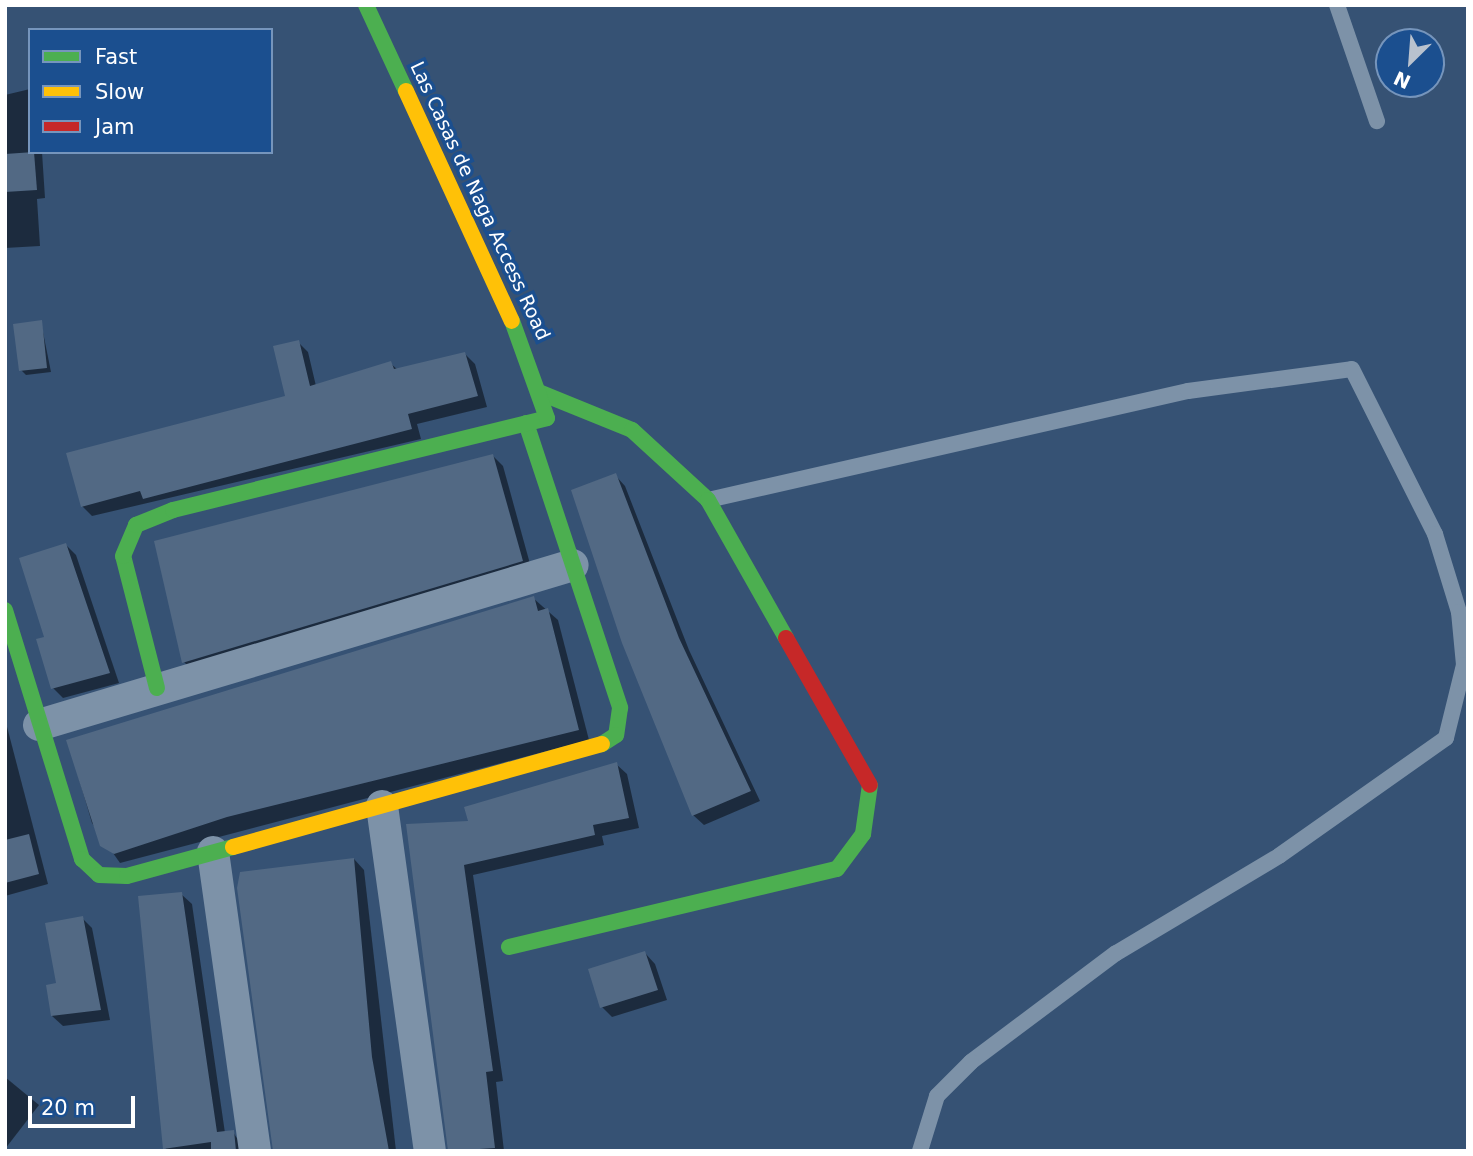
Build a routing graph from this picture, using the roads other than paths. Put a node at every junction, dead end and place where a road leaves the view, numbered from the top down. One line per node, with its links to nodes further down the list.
1 (366, 5): 4 (street, Las Casas de Naga Access Road)
2 (1337, 5): 3 (lane)
3 (1377, 121)
4 (541, 393): 5 (street, Las Casas de Naga Access Road); 6 (street)
5 (526, 423): 7 (street); 9 (street)
6 (708, 500): 13 (street); 16 (lane)
7 (573, 565): 9 (street); 11 (street)
8 (5, 610): 10 (street)
9 (157, 688): 10 (street)
10 (39, 725): 12 (street)
11 (382, 806): 12 (street); 15 (street)
12 (213, 852): 14 (street)
13 (509, 947)
14 (255, 1151)
15 (430, 1151)
16 (920, 1151)

